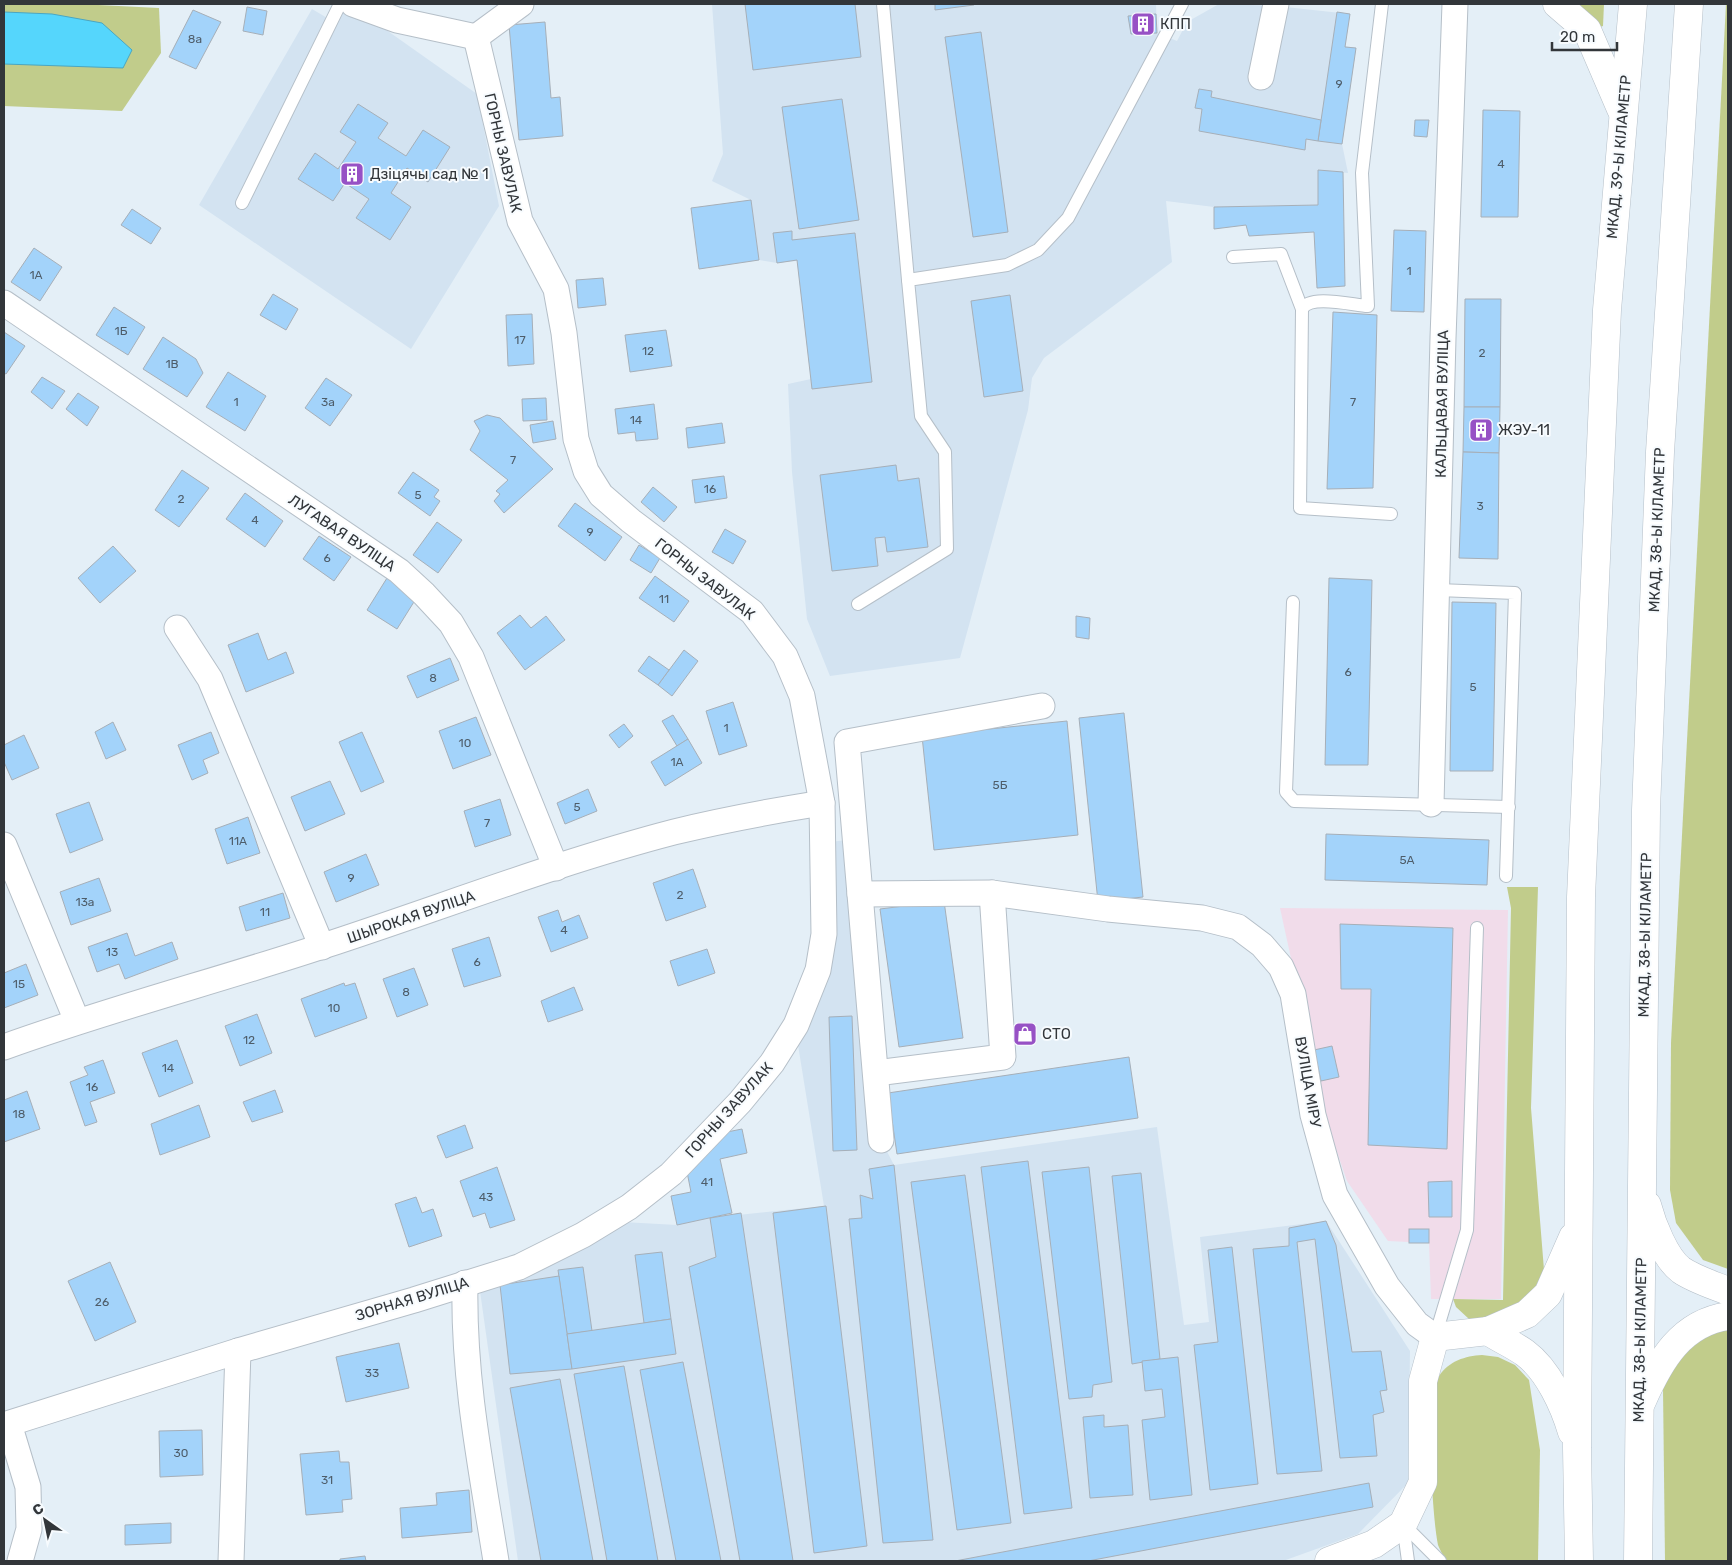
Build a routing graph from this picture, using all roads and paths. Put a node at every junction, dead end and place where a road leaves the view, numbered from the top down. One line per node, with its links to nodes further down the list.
1 (340, 4): 15 (lane)
2 (353, 4): 12 (street)
3 (521, 4): 12 (street)
4 (883, 4): 17 (lane)
5 (1182, 4): 17 (lane)
6 (1276, 4): 13 (street)
7 (1382, 4): 19 (lane)
8 (1455, 4): 21 (street, КАЛЬЦАВАЯ ВУЛІЦА)
9 (1557, 4): 14 (main road)
10 (1633, 4): 14 (main road, МКАД, 39-Ы КІЛАМЕТР)
11 (1689, 4): 40 (main road, МКАД, 38-Ы КІЛАМЕТР)
12 (476, 37): 26 (street, ГОРНЫ ЗАВУЛАК)
13 (1262, 77)
14 (1622, 114): 41 (main road, МКАД, 39-Ы КІЛАМЕТР)
15 (242, 203)
16 (1232, 257): 19 (lane)
17 (908, 280): 23 (lane)
18 (4, 303): 30 (street, ЛУГАВАЯ ВУЛІЦА)
19 (1302, 309): 20 (lane)
20 (1391, 514)
21 (1438, 590): 27 (street, КАЛЬЦАВАЯ ВУЛІЦА); 28 (lane)
22 (1293, 602): 27 (lane)
23 (858, 604)
24 (177, 628): 35 (street)
25 (1042, 706): 33 (street)
26 (822, 803): 30 (street, ШЫРОКАЯ ВУЛІЦА); 42 (street, ГОРНЫ ЗАВУЛАК)
27 (1431, 804): 28 (lane)
28 (1509, 807): 31 (lane)
29 (4, 845): 36 (street)
30 (556, 868): 35 (street, ШЫРОКАЯ ВУЛІЦА)
31 (1506, 876)
32 (992, 893): 33 (street, ВУЛІЦА МІРУ); 38 (street); 47 (street, ВУЛІЦА МІРУ)
33 (860, 894): 38 (street)
34 (1476, 928): 47 (lane)
35 (322, 947): 36 (street, ШЫРОКАЯ ВУЛІЦА)
36 (76, 1021): 37 (street, ШЫРОКАЯ ВУЛІЦА)
37 (4, 1047)
38 (876, 1073): 39 (street)
39 (882, 1140)
40 (1642, 1186): 44 (main road); 49 (main road, МКАД, 38-Ы КІЛАМЕТР)
41 (1578, 1221): 46 (main road); 51 (main road)
42 (583, 1235): 43 (street, ЗОРНАЯ ВУЛІЦА)
43 (465, 1283): 48 (street, ЗОРНАЯ ВУЛІЦА); 55 (street)
44 (1728, 1291)
45 (1728, 1316): 49 (main road)
46 (1488, 1331): 47 (main road); 51 (main road)
47 (1435, 1337): 52 (main road)
48 (238, 1351): 50 (street, ЗОРНАЯ ВУЛІЦА); 54 (street)
49 (1638, 1409): 60 (main road, МКАД, 38-Ы КІЛАМЕТР)
50 (6, 1424): 53 (street)
51 (1576, 1448): 59 (main road)
52 (1402, 1524): 56 (main road); 57 (lane); 58 (lane)
53 (20, 1561)
54 (231, 1561)
55 (496, 1561)
56 (1329, 1561)
57 (1408, 1561)
58 (1440, 1561)
59 (1579, 1561)
60 (1638, 1561)

